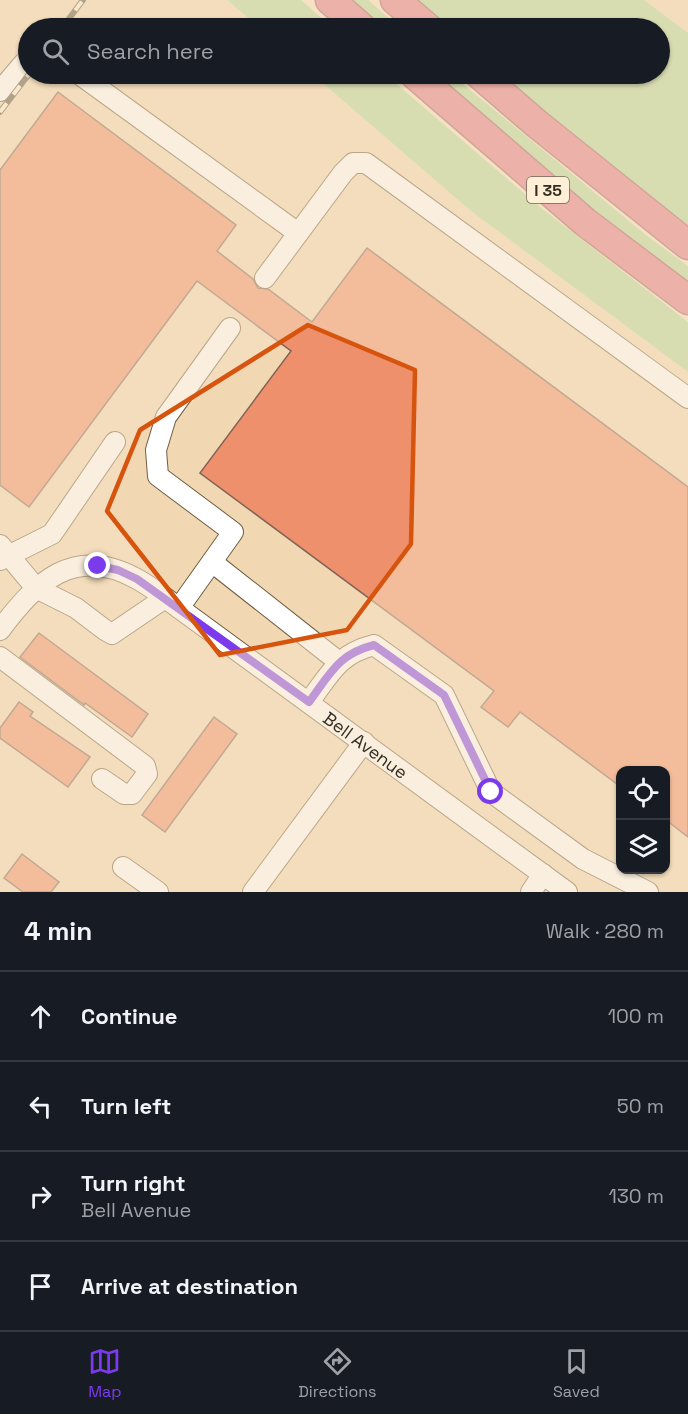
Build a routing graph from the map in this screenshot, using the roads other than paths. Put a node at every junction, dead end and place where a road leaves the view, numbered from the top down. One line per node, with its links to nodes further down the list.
1 (330, 0): 3 (highway)
2 (395, 0): 4 (highway)
3 (351, 18)
4 (416, 18)
5 (18, 70): 9 (street)
6 (93, 84): 10 (street)
7 (426, 84): 13 (highway, I 35)
8 (491, 84): 11 (highway, I 35)
9 (0, 91)
10 (298, 233): 12 (street); 15 (street)
11 (688, 245)
12 (265, 278)
13 (688, 300)
14 (230, 327): 18 (street)
15 (688, 398)
16 (115, 442): 17 (street)
17 (3, 553): 19 (street)
18 (212, 562): 20 (street); 23 (street)
19 (36, 588): 20 (street, Bell Avenue); 20 (street); 21 (street, Bell Avenue)
20 (172, 603): 24 (street, Bell Avenue)
21 (0, 630)
22 (0, 657): 26 (street)
23 (339, 662): 24 (street); 33 (street)
24 (309, 702): 25 (street, Bell Avenue)
25 (364, 742): 28 (street, Bell Avenue); 30 (street)
26 (102, 779)
27 (123, 867): 29 (street)
28 (543, 874): 31 (street); 32 (street, Bell Avenue)
29 (158, 892)
30 (253, 892)
31 (531, 892)
32 (567, 892)
33 (648, 892)

